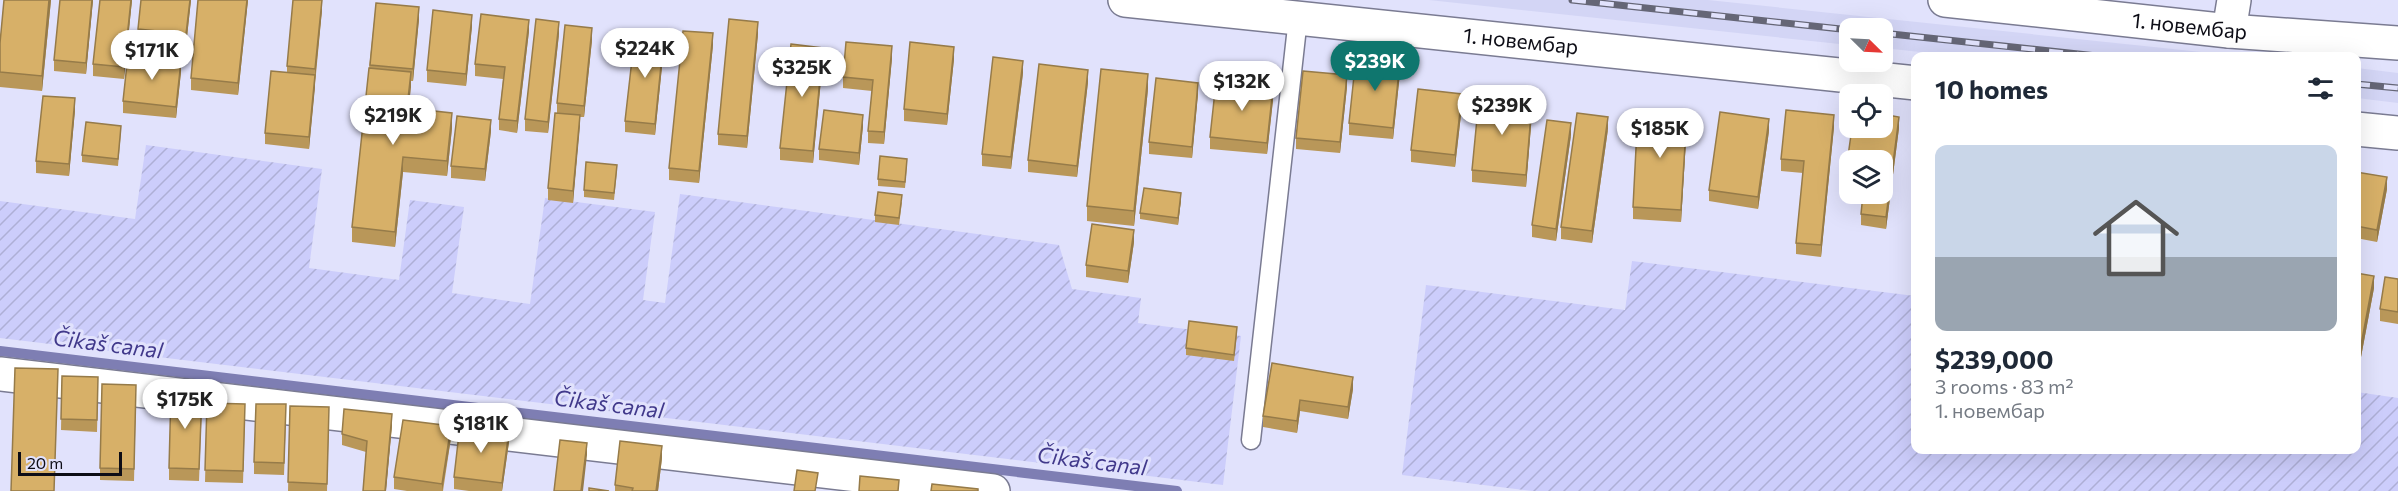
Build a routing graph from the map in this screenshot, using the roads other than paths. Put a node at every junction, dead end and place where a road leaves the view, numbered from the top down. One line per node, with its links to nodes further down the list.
1 (1125, 0): 4 (street, 1. новембар)
2 (1945, 0): 3 (street, 1. новембар)
3 (2231, 15): 5 (street, 1. новембар)
4 (1298, 18): 6 (street, 1. новембар); 10 (lane)
5 (2398, 44)
6 (1911, 82)
7 (2361, 129): 8 (street)
8 (2398, 133)
9 (0, 374): 11 (street)
10 (1251, 441)
11 (993, 491)

